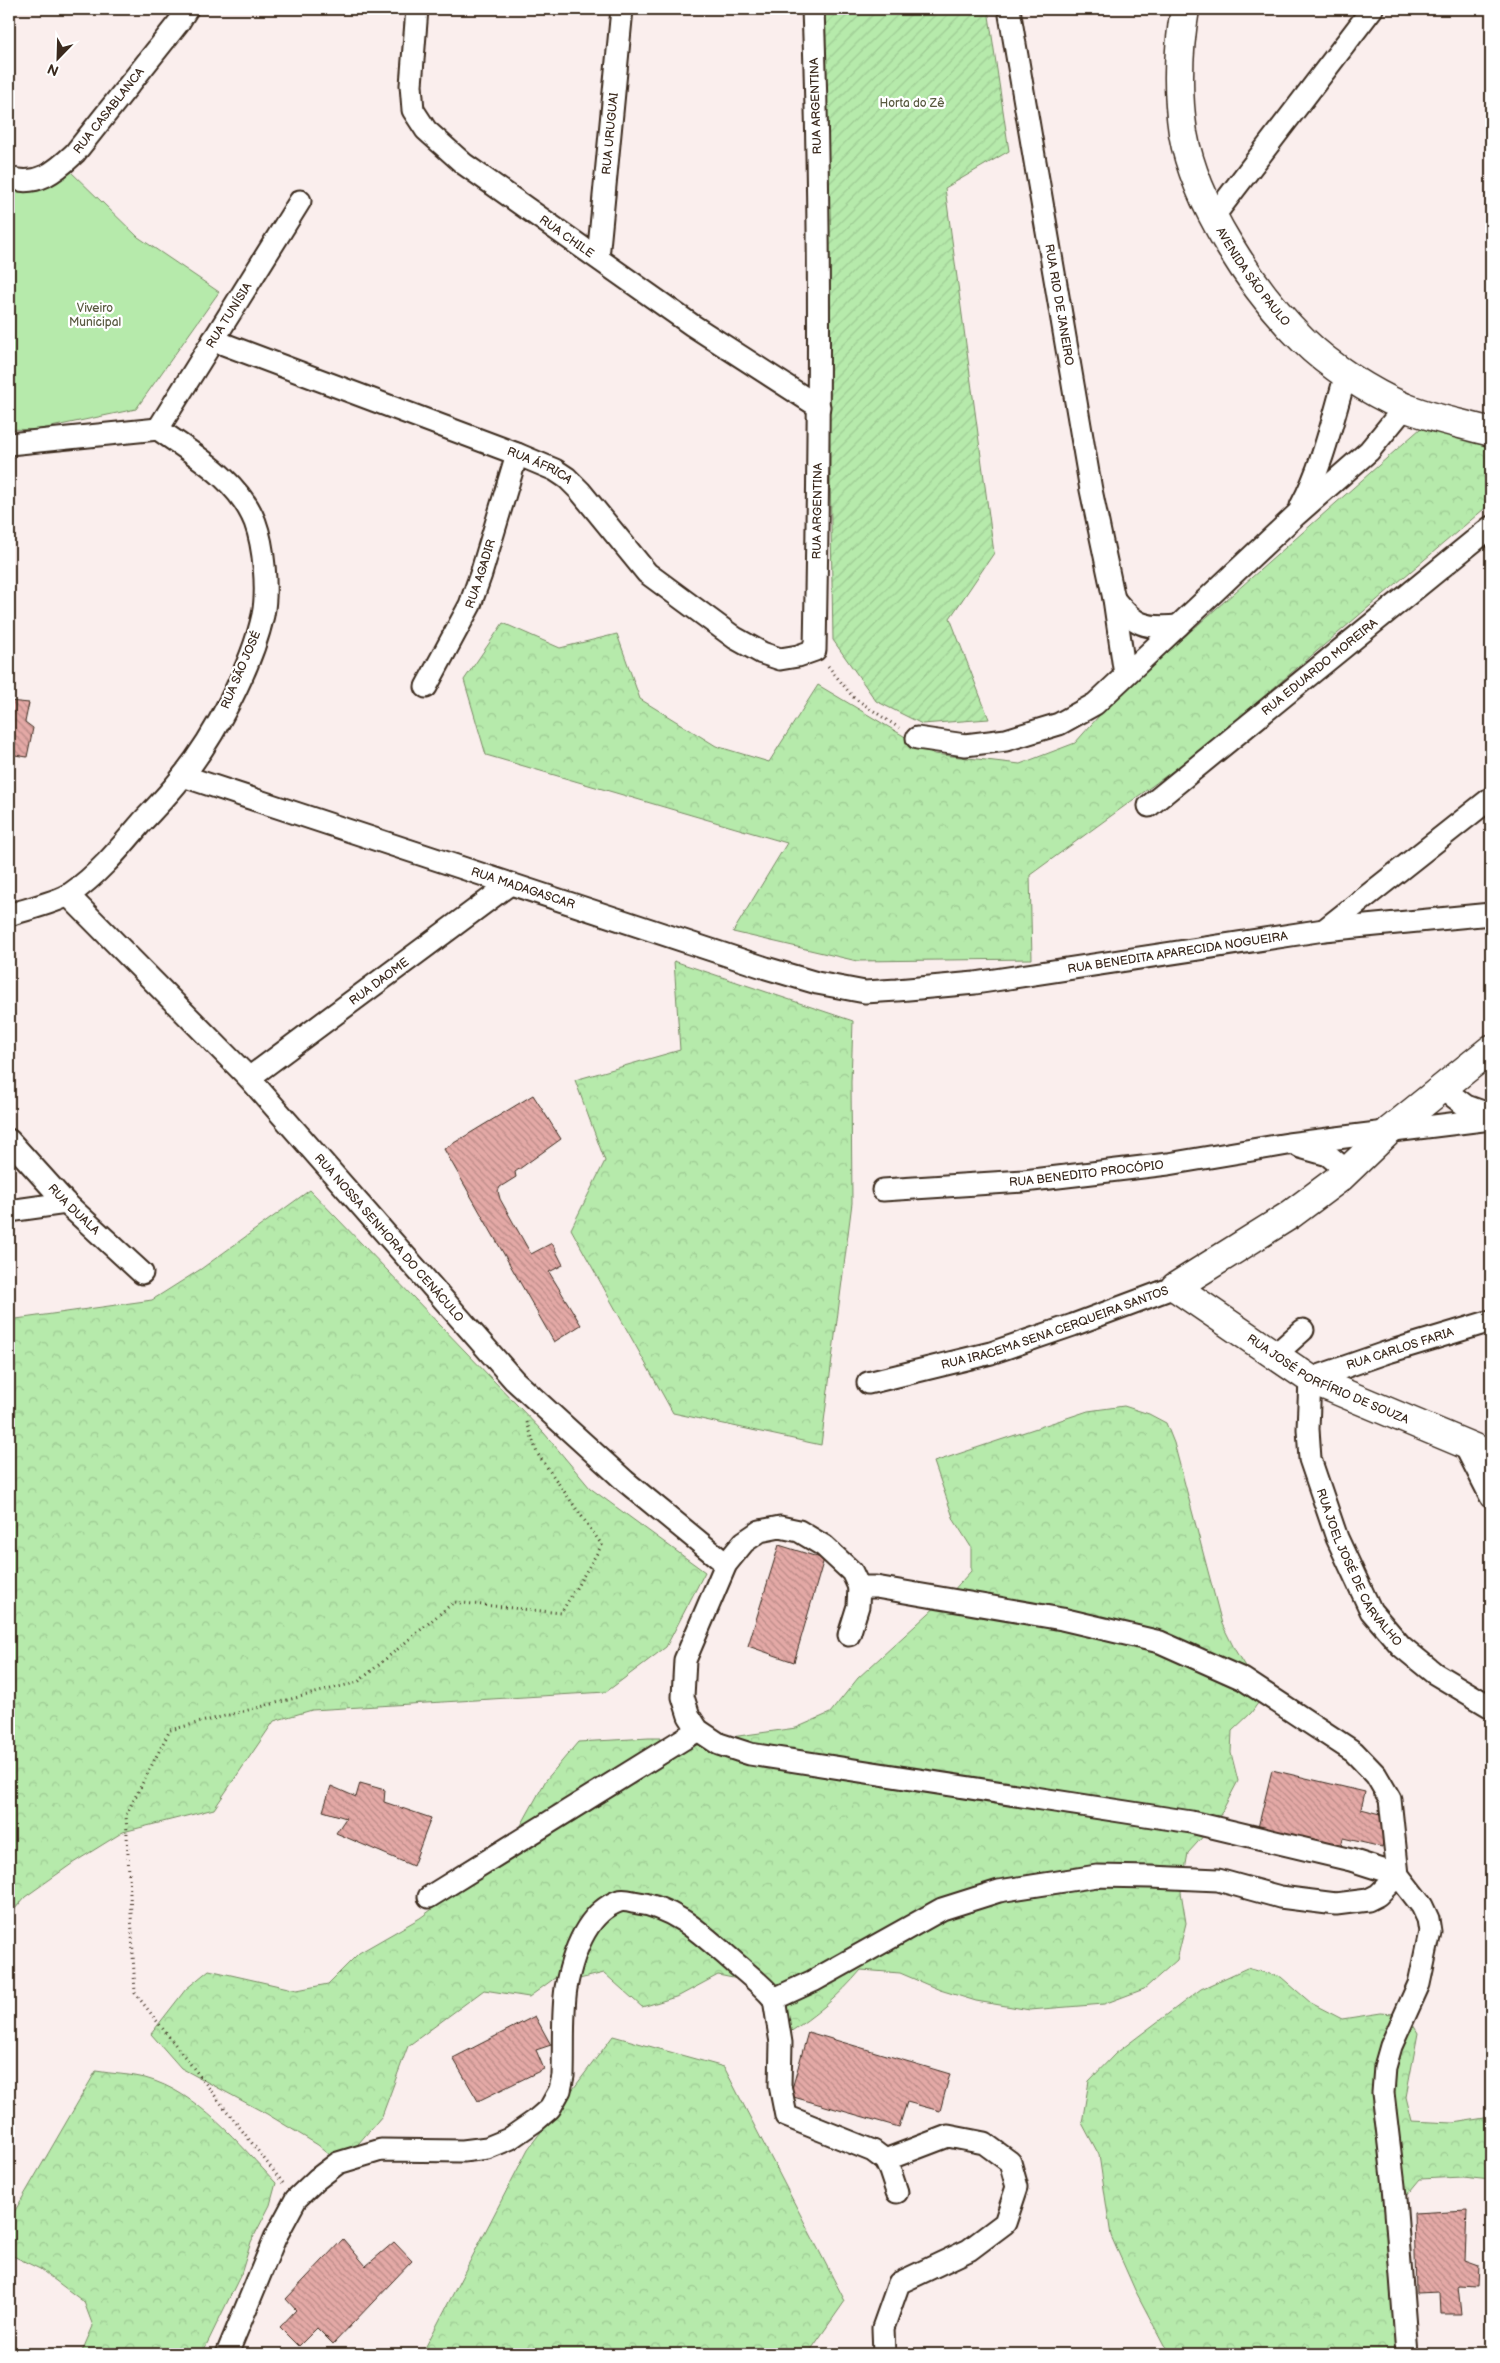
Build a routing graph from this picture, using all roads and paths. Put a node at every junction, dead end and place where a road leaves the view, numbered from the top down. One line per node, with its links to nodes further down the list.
1 (186, 9): 8 (street, RUA CASABLANCA)
2 (417, 9): 11 (street, RUA CHILE)
3 (622, 9): 11 (street, RUA URUGUAI)
4 (813, 9): 14 (street, RUA ARGENTINA)
5 (1009, 9): 22 (street, RUA RIO DE JANEIRO)
6 (1185, 9): 10 (main road, AVENIDA SÃO PAULO)
7 (1372, 9): 10 (street)
8 (9, 178)
9 (300, 201): 12 (street, RUA TUNÍSIA)
10 (1214, 216): 13 (main road, AVENIDA SÃO PAULO)
11 (598, 258): 14 (street, RUA CHILE)
12 (212, 340): 16 (street, RUA TUNÍSIA); 19 (street, RUA ÁFRICA)
13 (1346, 374): 15 (main road, AVENIDA SÃO PAULO); 20 (street)
14 (819, 407): 24 (street, RUA ARGENTINA)
15 (1405, 407): 17 (main road, AVENIDA SÃO PAULO); 20 (street)
16 (158, 429): 18 (street); 28 (street, RUA SÃO JOSÉ)
17 (1491, 432)
18 (9, 444)
19 (517, 454): 24 (street, RUA ÁFRICA); 26 (street, RUA AGADIR)
20 (1296, 515): 23 (street)
21 (1491, 527): 30 (street, RUA EDUARDO MOREIRA)
22 (1114, 599): 23 (street, RUA RIO DE JANEIRO); 25 (street, RUA RIO DE JANEIRO)
23 (1178, 626): 25 (street)
24 (814, 650): 27 (path)
25 (1125, 675): 27 (street)
26 (426, 687)
27 (918, 738)
28 (183, 776): 31 (street, RUA MADAGASCAR); 32 (street, RUA SÃO JOSÉ)
29 (1491, 798): 35 (street)
30 (1149, 806)
31 (510, 884): 36 (street, RUA MADAGASCAR); 38 (street, RUA DAOME)
32 (68, 895): 33 (street, RUA SÃO JOSÉ); 38 (street, RUA NOSSA SENHORA DO CENÁCULO)
33 (9, 914)
34 (1491, 914): 35 (street, RUA BENEDITA APARECIDA NOGUEIRA)
35 (1324, 930): 36 (street, RUA BENEDITA APARECIDA NOGUEIRA)
36 (865, 992)
37 (1491, 1048): 39 (main road, RUA IRACEMA SENA CERQUEIRA SANTOS)
38 (249, 1078): 60 (street, RUA NOSSA SENHORA DO CENÁCULO)
39 (1442, 1088): 40 (street); 42 (main road, RUA IRACEMA SENA CERQUEIRA SANTOS)
40 (1491, 1115)
41 (1491, 1119): 42 (street, RUA BENEDITO PROCÓPIO)
42 (1389, 1131): 44 (street, RUA BENEDITO PROCÓPIO); 45 (main road, RUA IRACEMA SENA CERQUEIRA SANTOS)
43 (9, 1140): 47 (street, RUA DUALA)
44 (1288, 1144): 45 (street, RUA BENEDITO PROCÓPIO); 46 (street, RUA BENEDITO PROCÓPIO)
45 (1347, 1171): 50 (main road, RUA IRACEMA SENA CERQUEIRA SANTOS)
46 (883, 1190)
47 (66, 1203): 48 (street); 49 (street, RUA DUALA)
48 (9, 1210)
49 (142, 1274)
50 (1175, 1287): 53 (main road, RUA JOSÉ PORFÍRIO DE SOUZA); 55 (street, RUA IRACEMA SENA CERQUEIRA SANTOS)
51 (1491, 1321): 54 (street, RUA CARLOS FARIA)
52 (1303, 1330): 53 (street)
53 (1275, 1355): 54 (main road, RUA JOSÉ PORFÍRIO DE SOUZA)
54 (1310, 1379): 57 (main road, RUA JOSÉ PORFÍRIO DE SOUZA); 63 (street, RUA JOEL JOSÉ DE CARVALHO)
55 (868, 1383)
56 (526, 1417): 70 (path)
57 (1464, 1444): 58 (main road, RUA JOSÉ PORFÍRIO DE SOUZA); 59 (street)
58 (1491, 1455)
59 (1491, 1496)
60 (726, 1564): 61 (street); 64 (street)
61 (859, 1587): 62 (street); 65 (street)
62 (849, 1635)
63 (1491, 1707)
64 (698, 1730): 65 (street); 66 (street)
65 (1398, 1875): 67 (street); 73 (street)
66 (429, 1897)
67 (774, 1999): 68 (street); 70 (street)
68 (884, 2160): 69 (street); 72 (street)
69 (897, 2192)
70 (296, 2199): 71 (street)
71 (227, 2354)
72 (884, 2354)
73 (1407, 2354)

